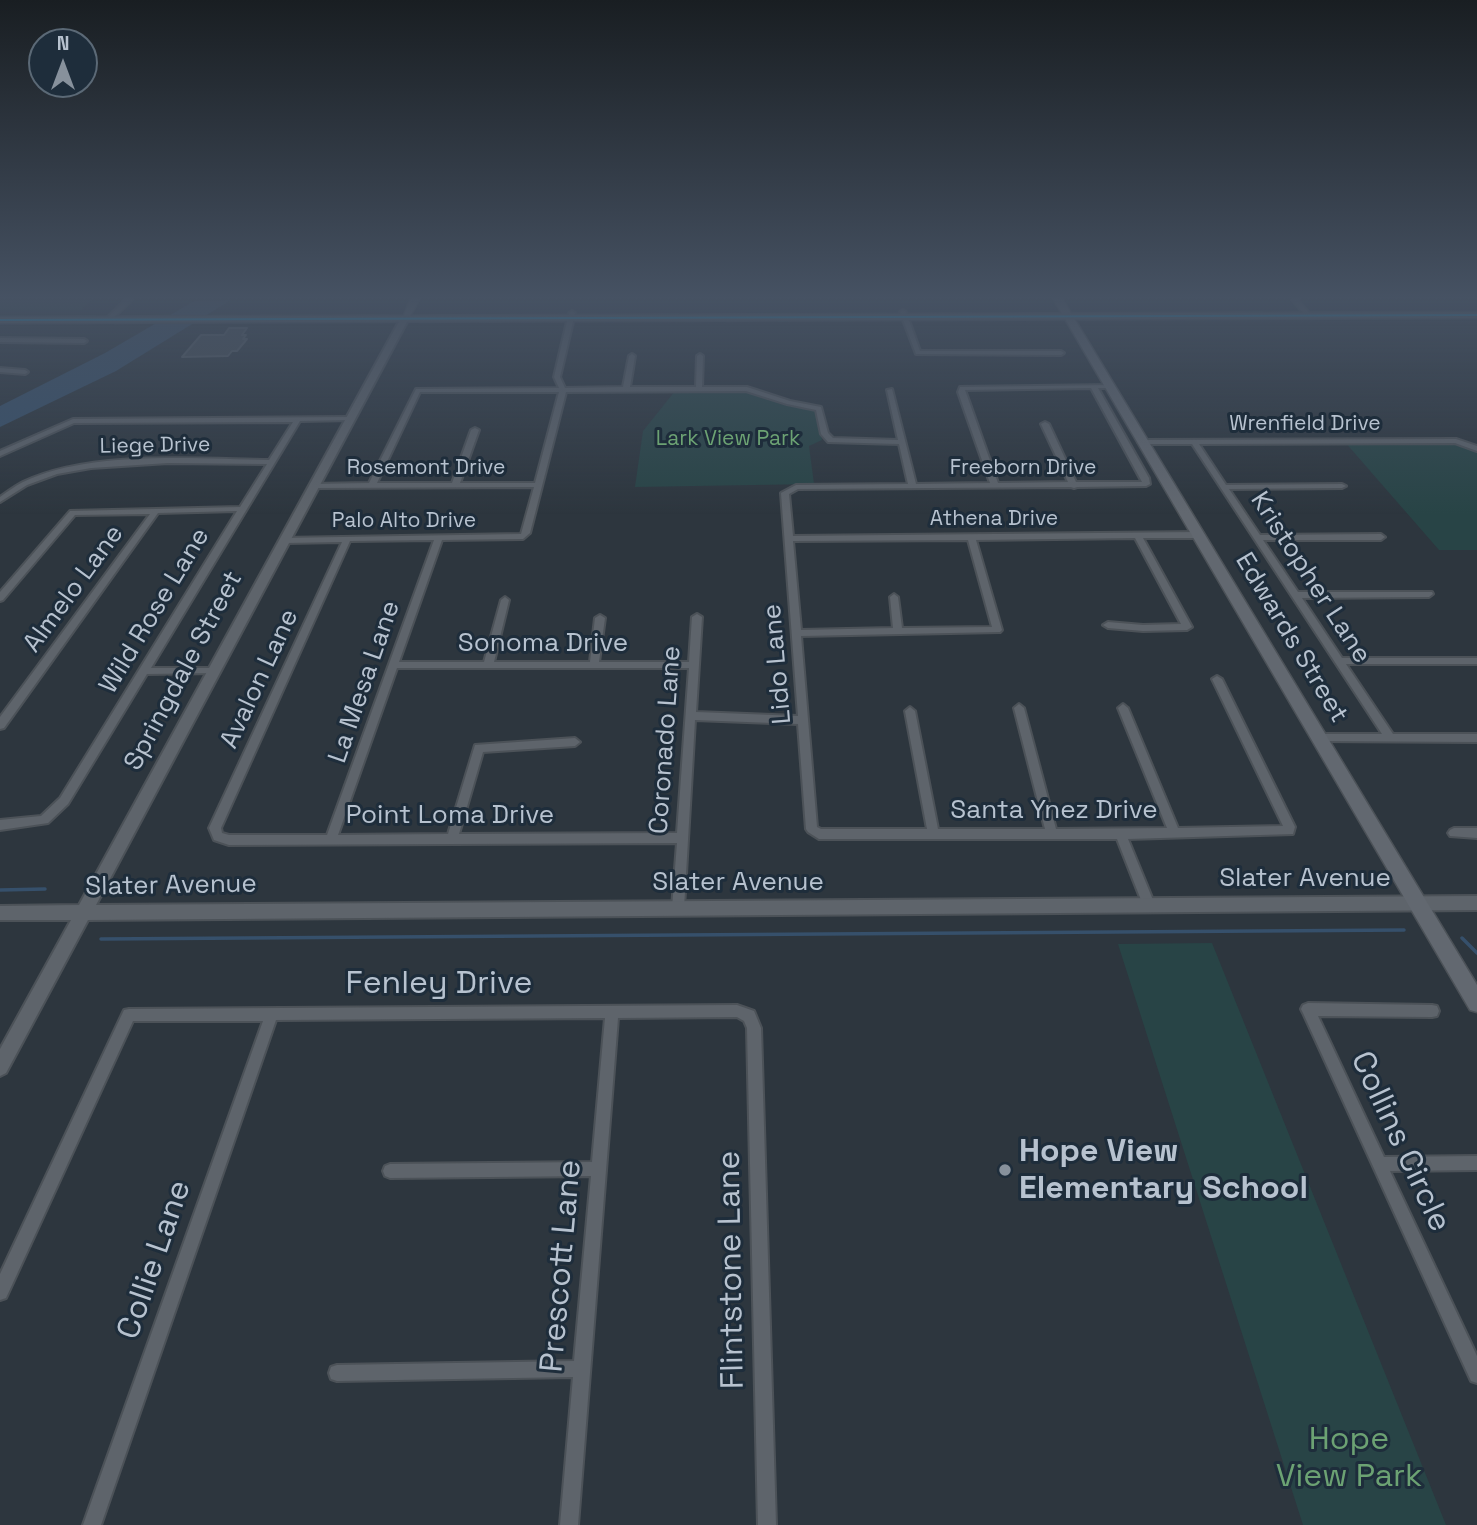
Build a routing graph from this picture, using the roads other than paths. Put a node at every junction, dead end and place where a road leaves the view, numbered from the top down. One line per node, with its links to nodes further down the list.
1 (15, 371): 7 (street)
2 (376, 371): 15 (street, Springdale Street)
3 (558, 371): 12 (street)
4 (629, 371): 10 (street)
5 (700, 371): 11 (street)
6 (1101, 371): 9 (main road, Edwards Street)
7 (25, 372)
8 (1093, 386): 9 (street); 29 (street); 30 (street, Freeborn Drive)
9 (1110, 386): 19 (main road, Edwards Street)
10 (626, 389): 11 (street); 12 (street)
11 (699, 389): 18 (street)
12 (563, 390): 24 (street); 26 (street)
13 (890, 390): 18 (street)
14 (298, 419): 15 (street); 22 (street); 23 (street, Wild Rose Lane)
15 (350, 419): 27 (street, Springdale Street)
16 (1045, 424): 30 (street)
17 (475, 430): 25 (street)
18 (903, 442): 28 (street)
19 (1142, 442): 20 (street, Wrenfield Drive); 37 (main road, Edwards Street)
20 (1194, 442): 21 (street, Wrenfield Drive); 31 (street, Kristopher Lane)
21 (1477, 449)
22 (0, 454)
23 (271, 462): 34 (street, Liege Drive); 35 (street, Wild Rose Lane)
24 (372, 485): 25 (street, Rosemont Drive); 27 (street, Rosemont Drive)
25 (455, 485): 26 (street, Rosemont Drive)
26 (538, 485): 44 (street, Palo Alto Drive)
27 (314, 486): 45 (street, Springdale Street)
28 (913, 486): 29 (street, Freeborn Drive); 33 (street, Freeborn Drive)
29 (995, 486): 30 (street, Freeborn Drive)
30 (1074, 486)
31 (1224, 486): 32 (street); 42 (street, Kristopher Lane)
32 (1342, 486)
33 (789, 489): 41 (street, Lido Lane)
34 (0, 500)
35 (242, 509): 36 (street); 62 (street, Wild Rose Lane)
36 (156, 511): 49 (street); 70 (street, Almelo Lane)
37 (1199, 535): 38 (street, Athena Drive); 71 (main road, Edwards Street)
38 (1138, 536): 39 (street, Athena Drive); 53 (street)
39 (971, 537): 41 (street, Athena Drive); 54 (street)
40 (1381, 537): 42 (street)
41 (788, 538): 55 (street, Lido Lane)
42 (1259, 538): 46 (street, Kristopher Lane)
43 (347, 539): 44 (street, Palo Alto Drive); 45 (street, Palo Alto Drive); 83 (street, Avalon Lane)
44 (438, 539): 58 (street, La Mesa Lane)
45 (285, 540): 63 (street, Springdale Street)
46 (1296, 594): 47 (street); 56 (street, Kristopher Lane)
47 (1429, 594)
48 (894, 597): 54 (street)
49 (0, 598)
50 (505, 600): 59 (street)
51 (697, 617): 61 (street, Coronado Lane)
52 (600, 618): 60 (street)
53 (1108, 625)
54 (898, 631): 55 (street)
55 (797, 633): 69 (street, Lido Lane)
56 (1339, 661): 57 (street); 72 (street, Kristopher Lane)
57 (1477, 661)
58 (393, 664): 59 (street, Sonoma Drive); 85 (street, La Mesa Lane)
59 (488, 665): 60 (street, Sonoma Drive)
60 (594, 665): 61 (street, Sonoma Drive)
61 (694, 665): 68 (street, Coronado Lane)
62 (144, 671): 63 (street); 75 (street, Wild Rose Lane)
63 (214, 671): 91 (street, Springdale Street)
64 (1217, 679): 76 (street, Santa Ynez Drive)
65 (1019, 708): 81 (street)
66 (1123, 708): 76 (street)
67 (910, 711): 80 (street)
68 (691, 716): 69 (street); 84 (street, Coronado Lane)
69 (803, 720): 79 (street, Lido Lane)
70 (0, 725)
71 (1320, 738): 72 (street); 87 (main road, Edwards Street)
72 (1390, 738): 73 (street)
73 (1477, 738)
74 (575, 742): 86 (street)
75 (0, 825)
76 (1174, 833): 82 (street, Santa Ynez Drive)
77 (1454, 833): 78 (street)
78 (1477, 833)
79 (819, 834): 80 (street, Santa Ynez Drive)
80 (933, 834): 81 (street, Santa Ynez Drive)
81 (1052, 834): 82 (street, Santa Ynez Drive)
82 (1121, 834): 89 (street)
83 (218, 837): 85 (street, Point Loma Drive)
84 (682, 838): 86 (street, Point Loma Drive); 90 (street, Coronado Lane)
85 (331, 839): 86 (street, Point Loma Drive)
86 (452, 839)
87 (1419, 903): 88 (street, Slater Avenue); 89 (street, Slater Avenue); 93 (main road, Edwards Street)
88 (1477, 903)
89 (1149, 905): 90 (street, Slater Avenue)
90 (678, 908): 91 (street, Slater Avenue)
91 (83, 912): 92 (street, Slater Avenue); 98 (street, Springdale Street)
92 (0, 913)
93 (1477, 1003)
94 (1432, 1011): 100 (street, Collins Circle)
95 (612, 1012): 96 (street, Fenley Drive); 97 (street, Fenley Drive); 101 (street, Prescott Lane)
96 (272, 1013): 103 (street, Fenley Drive); 107 (street, Collie Lane)
97 (749, 1016): 109 (street, Flintstone Lane)
98 (0, 1067)
99 (1477, 1163): 100 (street)
100 (1380, 1164): 104 (street, Collins Circle)
101 (598, 1169): 102 (street); 105 (street, Prescott Lane)
102 (390, 1171)
103 (0, 1292)
104 (1475, 1365)
105 (582, 1369): 106 (street); 108 (street, Prescott Lane)
106 (337, 1373)
107 (92, 1525)
108 (569, 1525)
109 (767, 1525)

